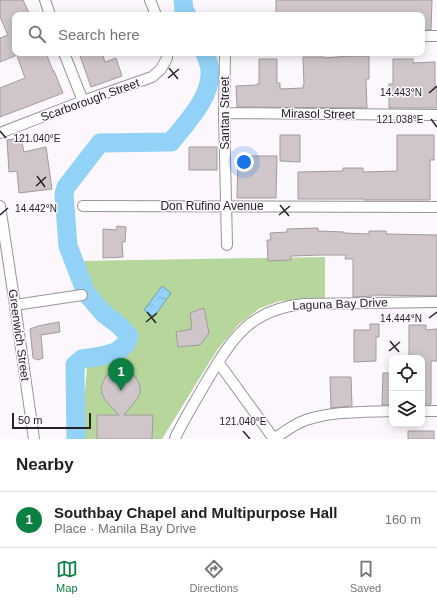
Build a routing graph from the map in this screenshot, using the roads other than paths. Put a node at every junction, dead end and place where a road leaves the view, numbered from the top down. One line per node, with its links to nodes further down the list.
1 (44, 0): 3 (street)
2 (150, 0): 4 (street)
3 (49, 12)
4 (155, 12)
5 (425, 36): 6 (street)
6 (437, 36)
7 (65, 56): 10 (street)
8 (167, 56): 10 (street, Scarborough Street)
9 (226, 56): 11 (street, Santan Street)
10 (83, 101): 13 (street, Scarborough Street)
11 (224, 113): 12 (street, Mirasol Street); 16 (street, Santan Street)
12 (437, 115)
13 (0, 133)
14 (0, 206): 21 (street, Greenwich Street)
15 (83, 206): 16 (street, Don Rufino Avenue)
16 (226, 206): 17 (street, Don Rufino Avenue); 18 (street, Santan Street)
17 (437, 207)
18 (227, 245)
19 (82, 295): 21 (street)
20 (437, 302): 22 (street, Laguna Bay Drive)
21 (15, 305): 26 (street, Greenwich Street)
22 (218, 362): 27 (street, Laguna Bay Drive); 28 (street)
23 (389, 411): 28 (street)
24 (425, 411): 25 (street)
25 (437, 411)
26 (34, 439)
27 (175, 439)
28 (274, 439)

